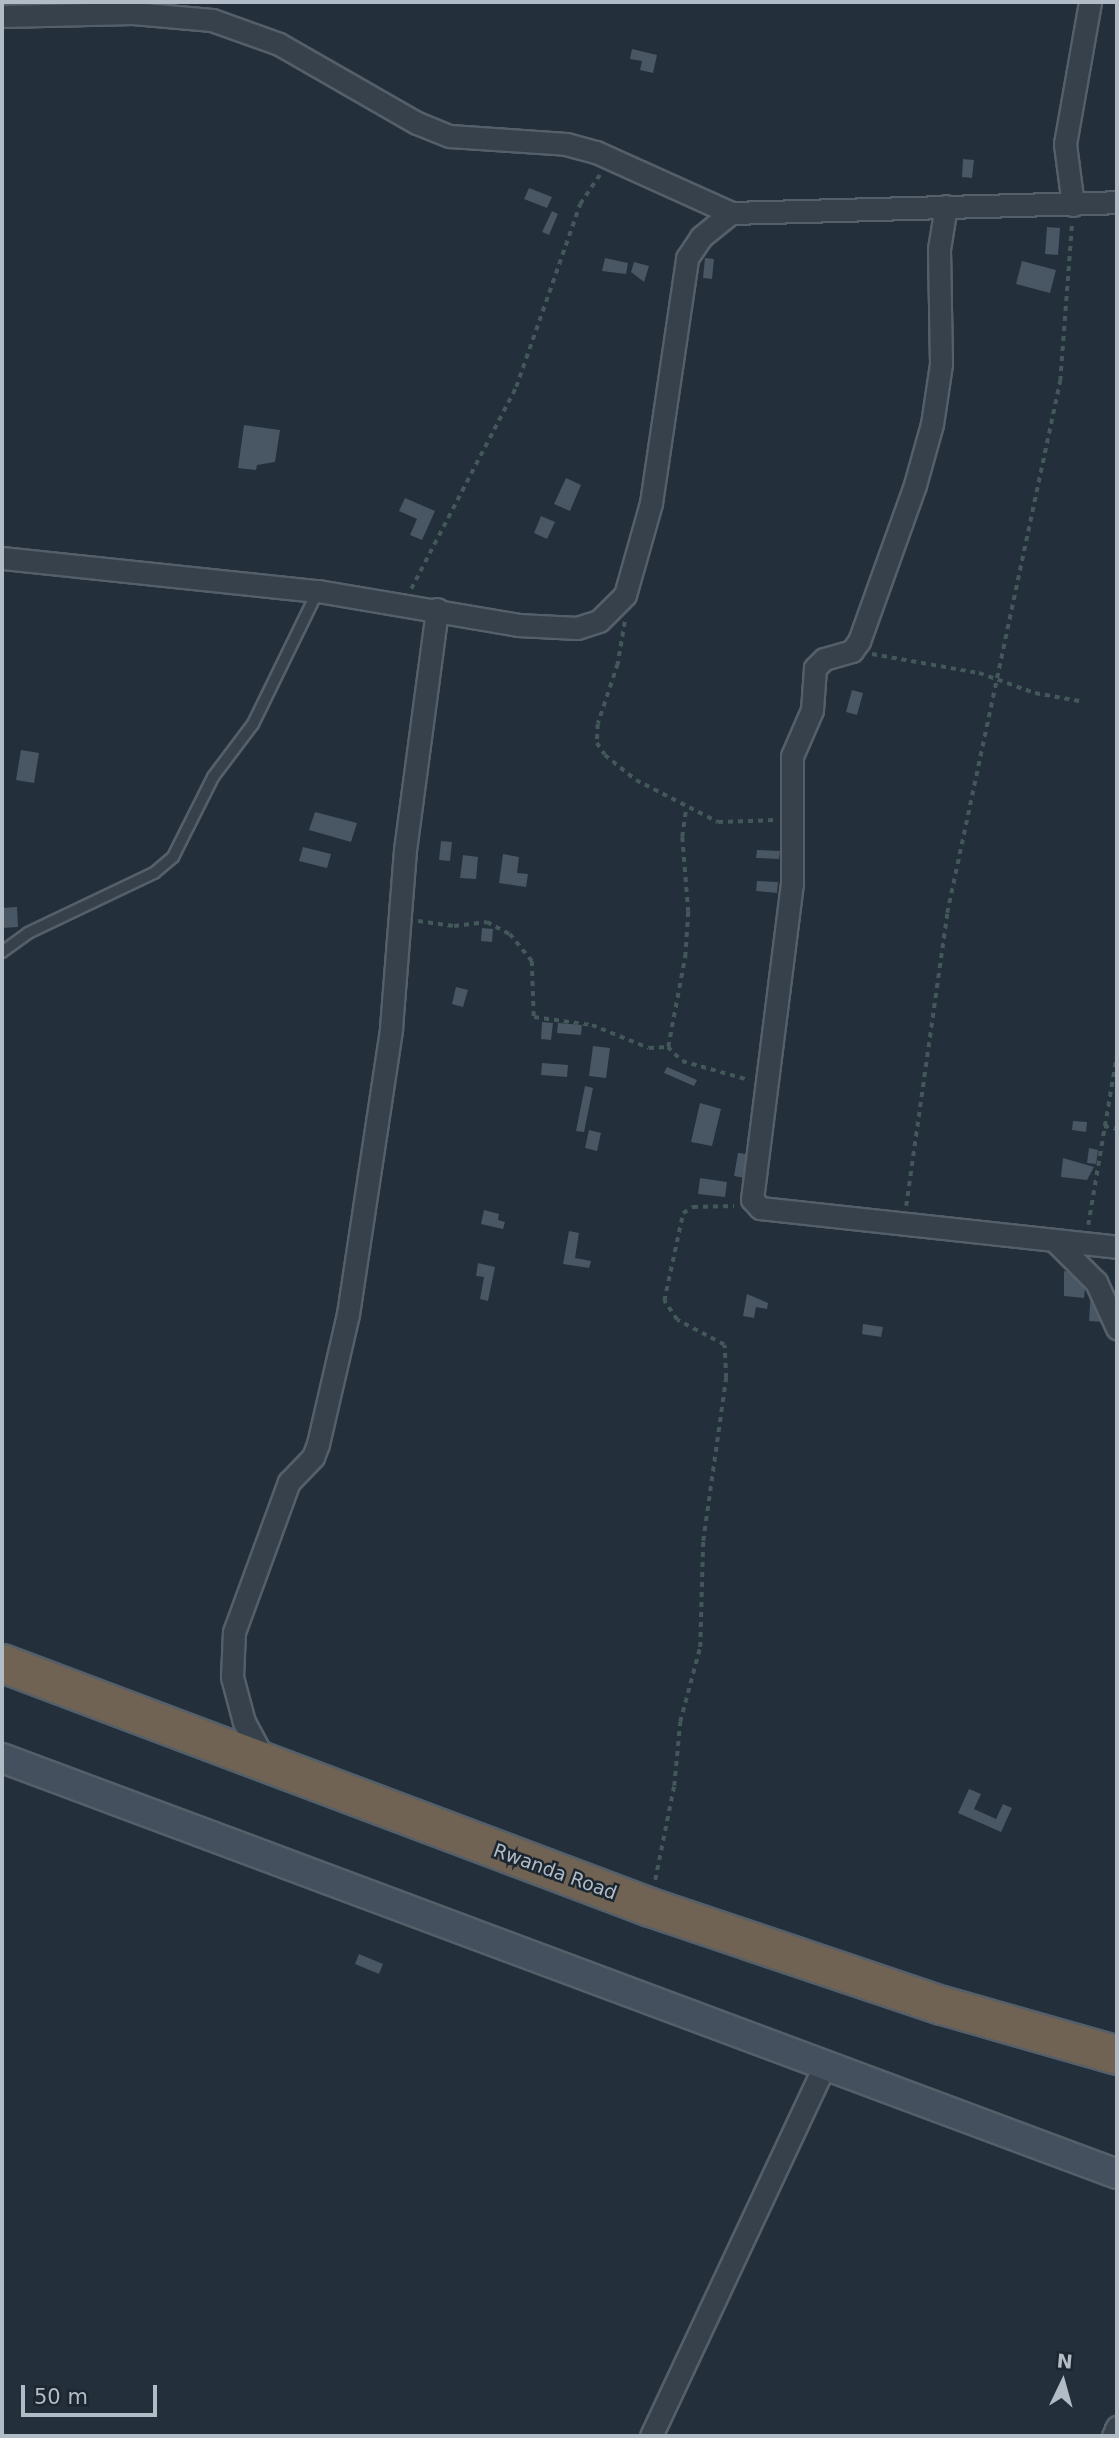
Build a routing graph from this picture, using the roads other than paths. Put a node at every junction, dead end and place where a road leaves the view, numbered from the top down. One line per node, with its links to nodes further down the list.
1 (1090, 2): 4 (street)
2 (2, 16): 6 (street)
3 (1117, 202): 4 (street)
4 (1073, 205): 5 (street)
5 (946, 206): 6 (street); 11 (street)
6 (731, 213): 9 (street)
7 (2, 558): 8 (street)
8 (318, 591): 9 (street); 10 (lane)
9 (437, 610): 16 (street)
10 (2, 952)
11 (1056, 1242): 12 (street); 13 (street)
12 (1117, 1247)
13 (1117, 1328)
14 (2, 1663): 16 (highway, Rwanda Road)
15 (2, 1758): 18 (street)
16 (265, 1761): 17 (highway, Rwanda Road)
17 (1117, 2055)
18 (825, 2064): 19 (street); 21 (street)
19 (1117, 2174)
20 (1117, 2427): 22 (street)
21 (651, 2436)
22 (1113, 2436)

